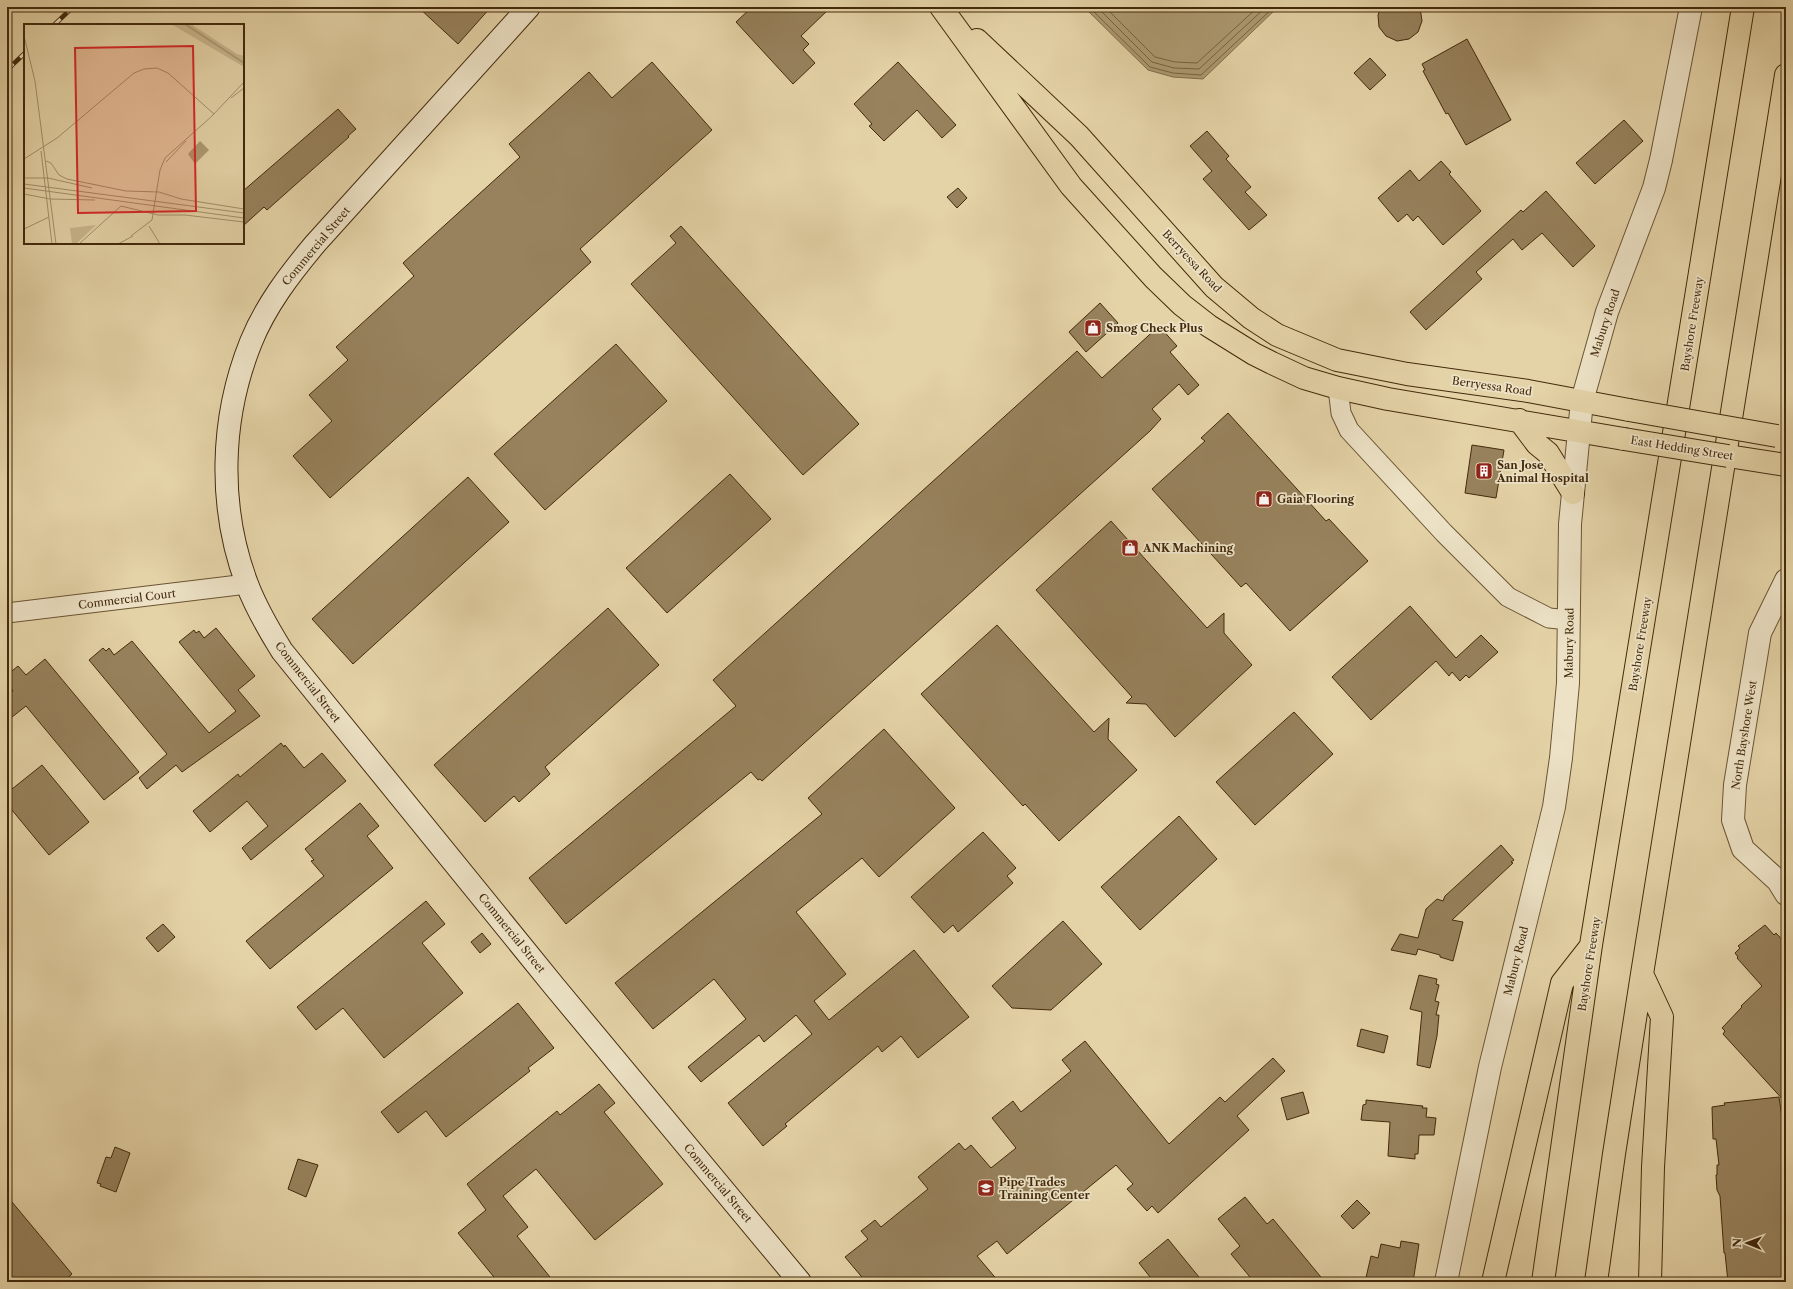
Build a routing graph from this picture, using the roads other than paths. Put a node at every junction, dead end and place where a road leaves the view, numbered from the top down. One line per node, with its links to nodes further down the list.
1 (530, 7): 14 (street, Commercial Street)
2 (1692, 7): 7 (street, Mabury Road)
3 (1743, 7): 18 (main road, Bayshore Freeway)
4 (942, 8): 6 (main road, Berryessa Road); 7 (main road, Berryessa Road)
5 (1786, 75): 19 (main road)
6 (1338, 388): 8 (main road, Berryessa Road); 16 (street)
7 (1582, 401): 9 (street, Mabury Road); 10 (main road, bridge)
8 (1520, 420): 9 (main road, Berryessa Road); 12 (main road)
9 (1579, 430): 11 (main road, East Hedding Street, bridge); 12 (street, Mabury Road)
10 (1781, 436)
11 (1779, 464)
12 (1573, 493): 16 (street, Mabury Road)
13 (1786, 580): 17 (street, North Bayshore West)
14 (247, 584): 15 (street, Commercial Court); 20 (street, Commercial Street)
15 (7, 613)
16 (1569, 620): 21 (street, Mabury Road)
17 (1783, 883)
18 (1591, 945): 22 (main road); 23 (main road, Bayshore Freeway)
19 (1642, 974): 24 (main road); 25 (main road)
20 (800, 1282)
21 (1446, 1282)
22 (1493, 1282)
23 (1543, 1282)
24 (1596, 1282)
25 (1650, 1282)

